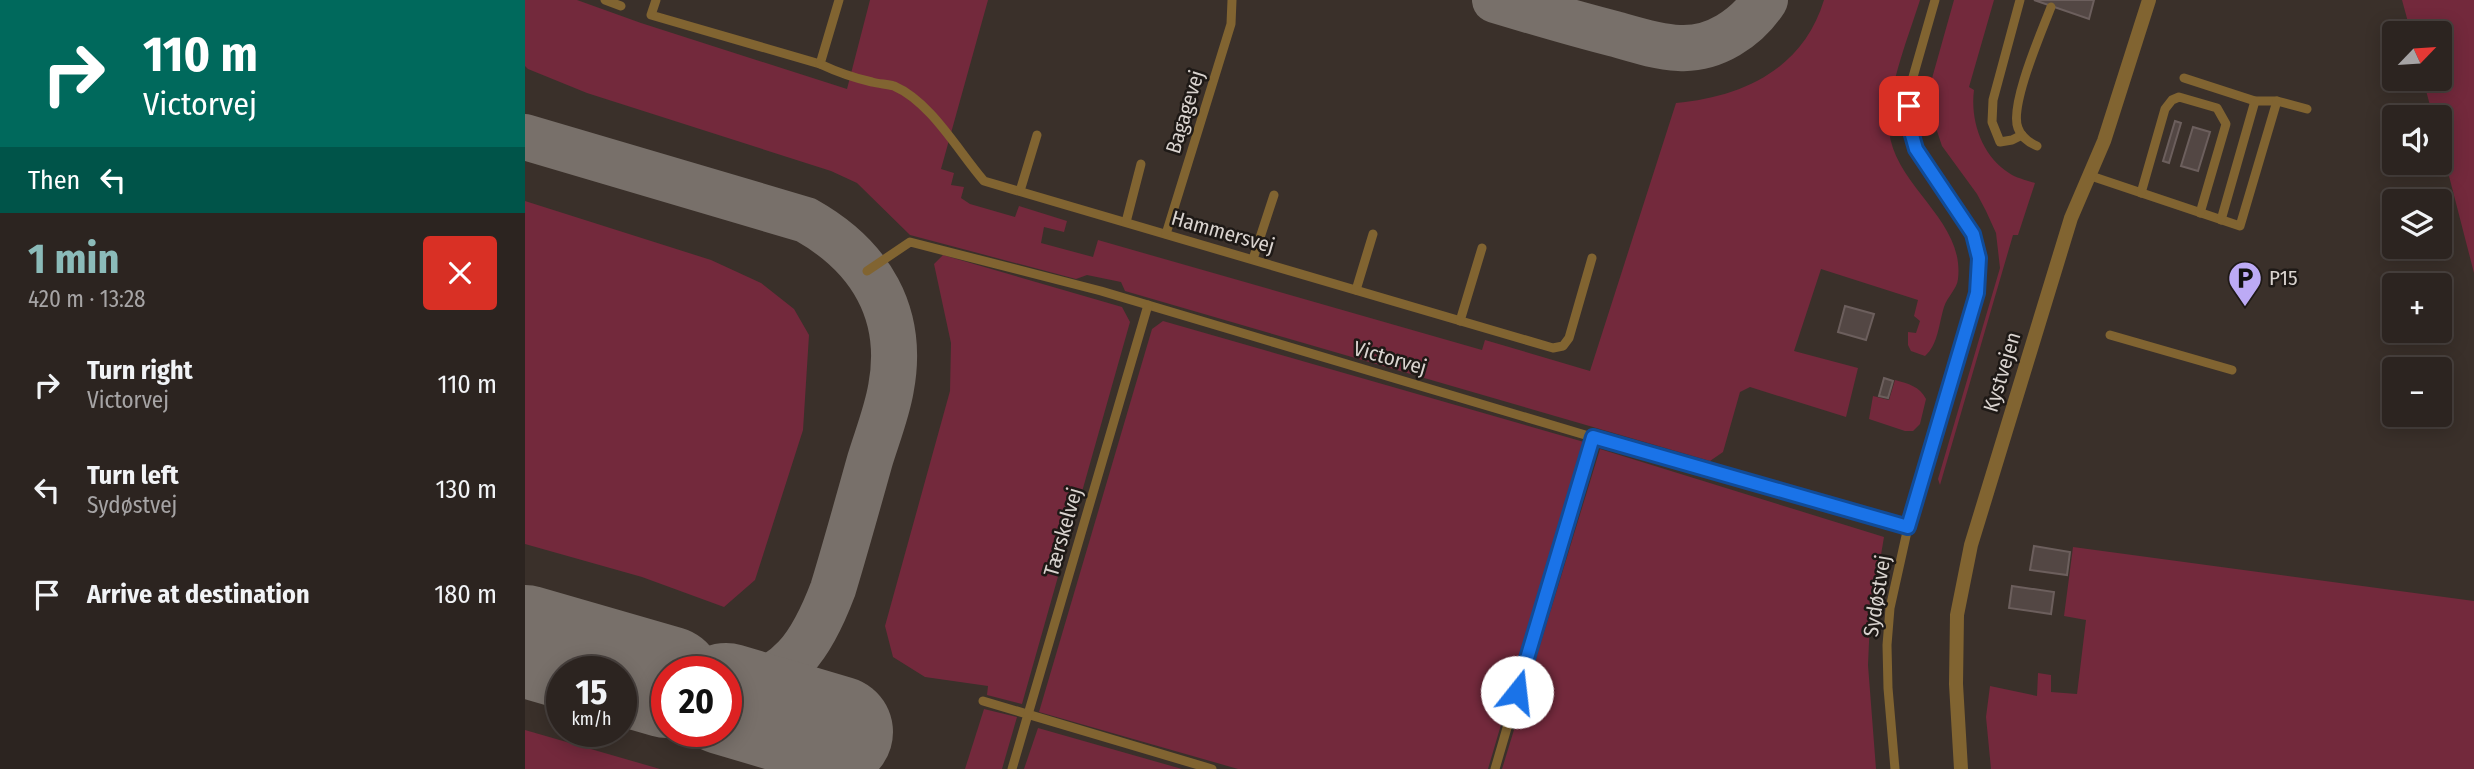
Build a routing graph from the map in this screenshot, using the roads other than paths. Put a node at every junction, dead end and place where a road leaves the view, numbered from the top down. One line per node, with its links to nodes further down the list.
1 (605, 0): 8 (lane)
2 (656, 0): 10 (lane, Hammersvej)
3 (839, 0): 10 (lane)
4 (1232, 0): 26 (lane, Bagagevej)
5 (1935, 0): 38 (lane, Sydøstvej)
6 (2021, 0): 16 (lane)
7 (2149, 0): 19 (street, Kystvejen)
8 (621, 6)
9 (2051, 7): 16 (lane)
10 (820, 64): 20 (lane, Hammersvej)
11 (2184, 78): 13 (lane)
12 (2277, 101): 13 (lane); 14 (lane); 24 (lane)
13 (2255, 102): 24 (lane)
14 (2307, 109)
15 (1037, 135): 20 (lane)
16 (2022, 135): 17 (lane)
17 (2037, 146)
18 (1141, 164): 25 (lane)
19 (2091, 176): 21 (lane); 45 (street, Kystvejen)
20 (1020, 191): 25 (lane, Hammersvej)
21 (2141, 193): 23 (lane); 23 (lane)
22 (1273, 195): 30 (lane)
23 (2200, 214): 24 (lane)
24 (2221, 220)
25 (1126, 222): 26 (lane, Hammersvej)
26 (1166, 233): 30 (lane, Hammersvej)
27 (1374, 234): 32 (lane)
28 (1482, 248): 34 (lane)
29 (1591, 258): 34 (lane, Hammersvej)
30 (1253, 259): 32 (lane, Hammersvej)
31 (867, 271): 33 (lane, Victorvej)
32 (1356, 290): 34 (lane, Hammersvej)
33 (1147, 305): 37 (lane, Victorvej); 40 (lane, Tærskelvej)
34 (1460, 321)
35 (2110, 335): 36 (lane)
36 (2232, 370)
37 (1593, 437): 38 (lane, Victorvej); 43 (lane)
38 (1908, 527): 44 (lane, Sydøstvej)
39 (983, 701): 40 (lane)
40 (1028, 716): 41 (lane, Tærskelvej); 42 (lane)
41 (1013, 769)
42 (1212, 769)
43 (1495, 769)
44 (1895, 769)
45 (1961, 769)

